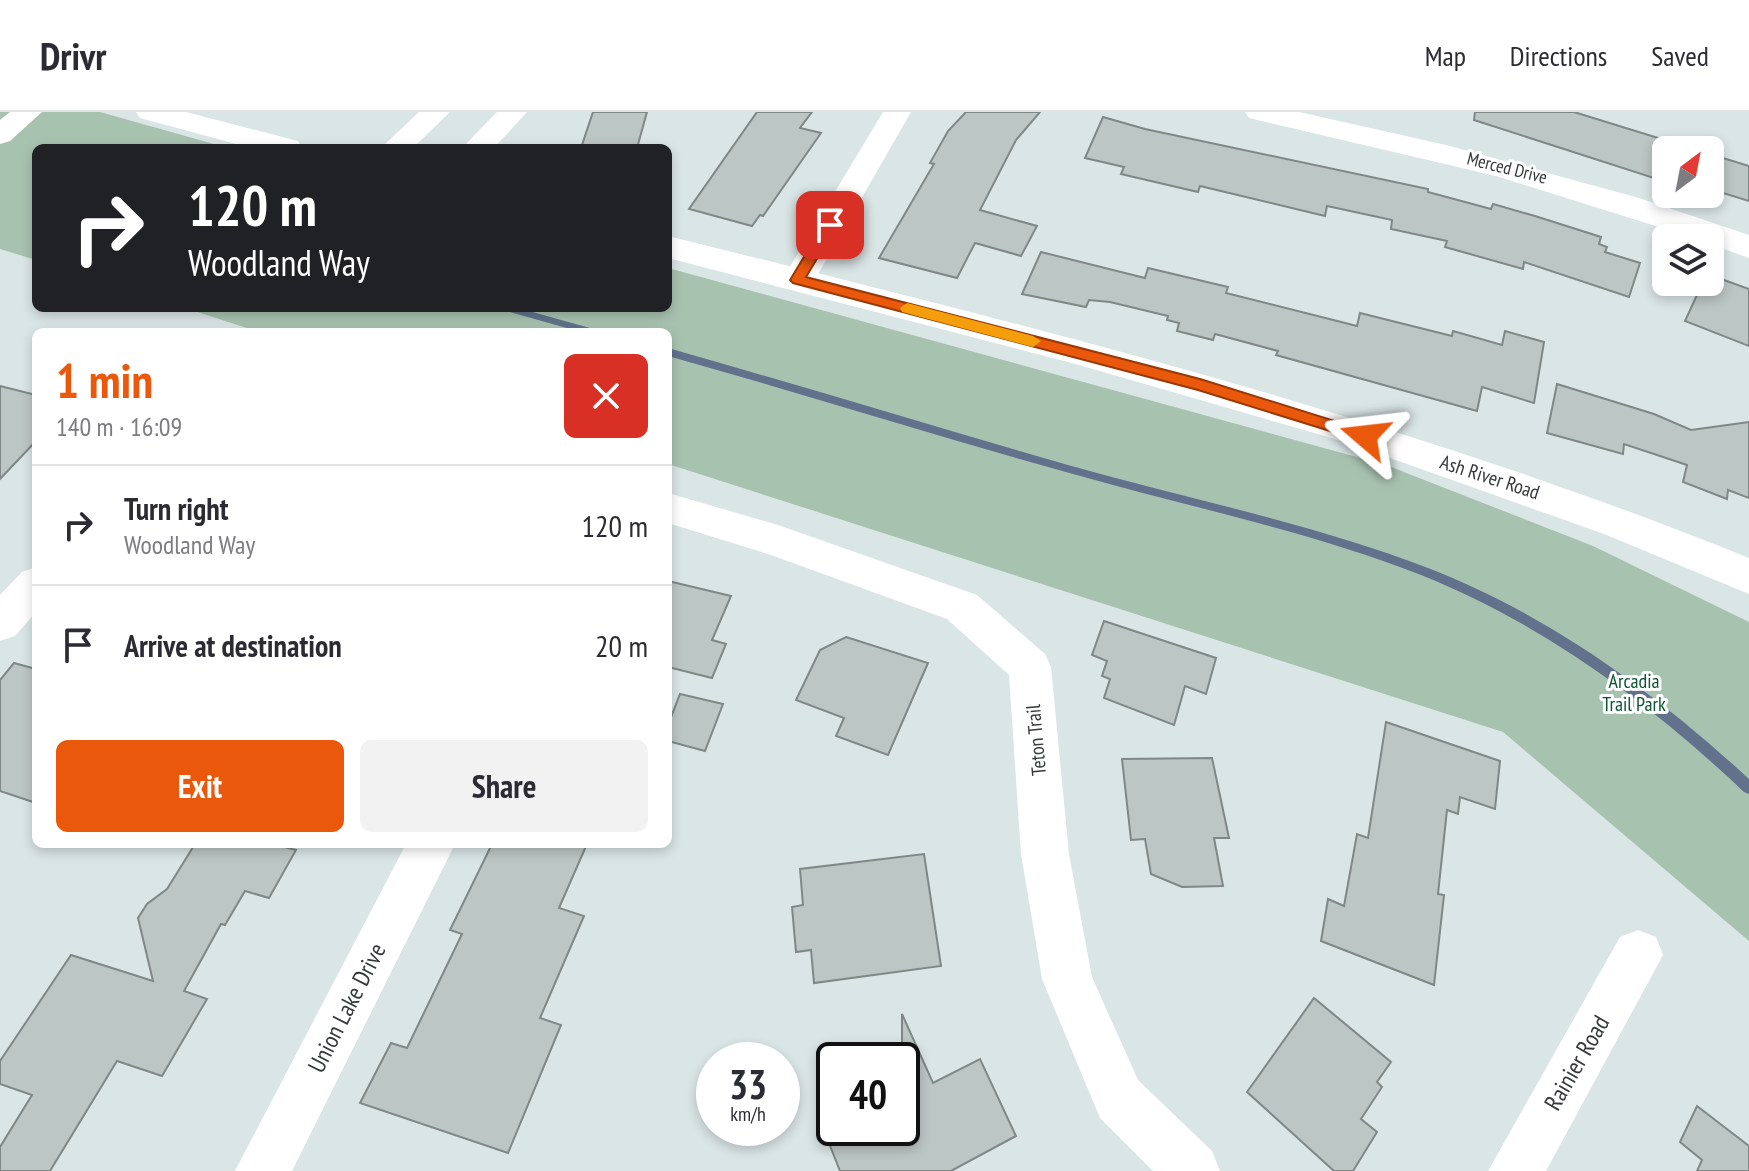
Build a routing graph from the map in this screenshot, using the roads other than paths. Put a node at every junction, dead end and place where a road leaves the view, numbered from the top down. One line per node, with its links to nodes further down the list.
1 (28, 112): 7 (street)
2 (151, 112): 8 (street)
3 (436, 112): 9 (street)
4 (513, 112): 10 (street)
5 (897, 112): 13 (street)
6 (1259, 112): 11 (street, Merced Drive)
7 (0, 135)
8 (272, 144)
9 (400, 144)
10 (481, 144)
11 (1749, 247)
12 (672, 248): 13 (street, Ash River Road)
13 (798, 280): 15 (street, Ash River Road)
14 (672, 509): 21 (street, Teton Trail)
15 (1749, 576)
16 (32, 588): 17 (street)
17 (0, 623)
18 (429, 848): 20 (street, Union Lake Drive)
19 (1638, 955): 22 (street, Rainier Road)
20 (263, 1171)
21 (1192, 1171)
22 (1516, 1171)

